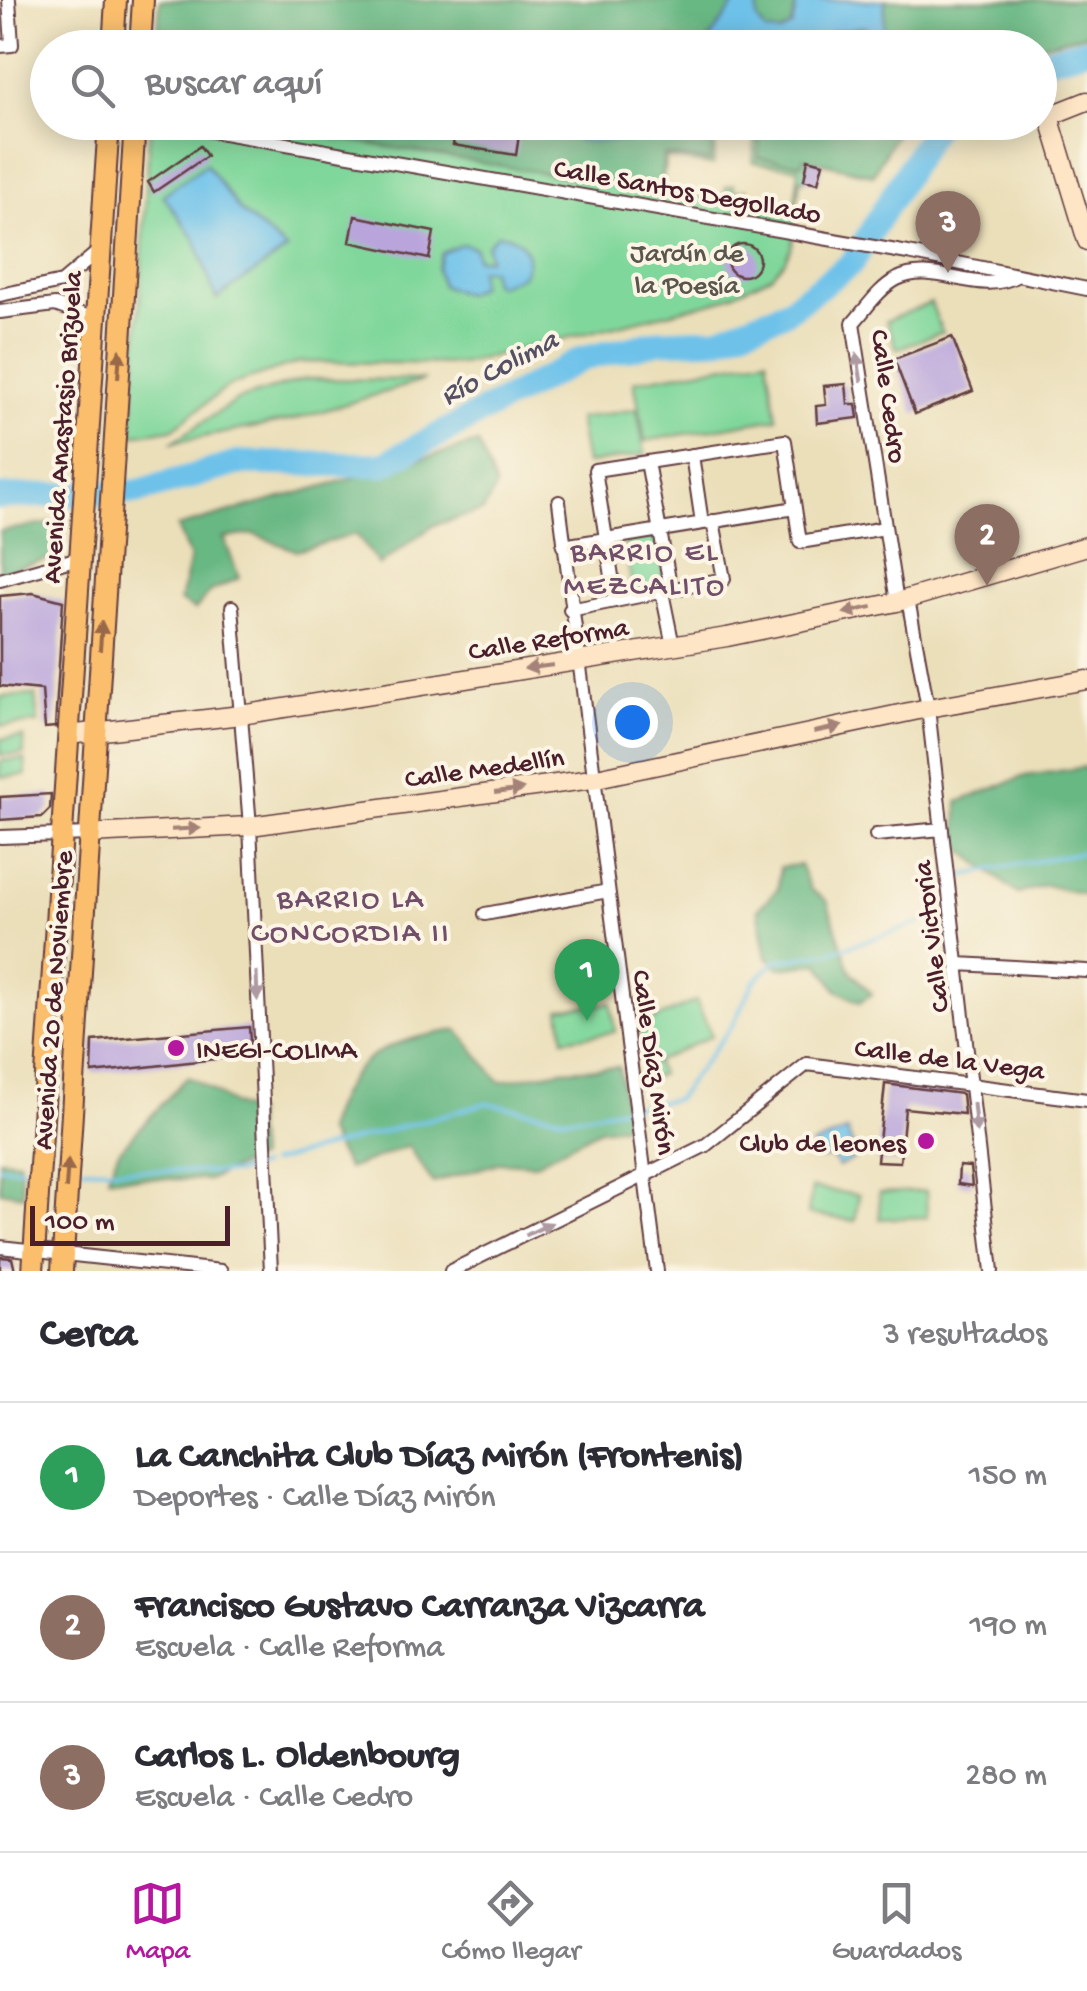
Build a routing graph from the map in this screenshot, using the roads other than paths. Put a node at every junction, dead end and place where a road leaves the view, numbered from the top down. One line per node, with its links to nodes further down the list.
1 (9, 0): 6 (street)
2 (116, 0): 4 (main road)
3 (143, 0): 5 (main road)
4 (114, 30)
5 (141, 30)
6 (0, 46)
7 (1087, 101): 8 (street)
8 (1057, 113)
9 (108, 140): 14 (main road, Avenida Anastasio Brizuela)
10 (134, 140): 42 (main road, Avenida Anastasio Brizuela, one-way to 10)
11 (264, 140): 15 (street, Calle Santos Degollado)
12 (1056, 140): 13 (street)
13 (1087, 241)
14 (100, 250): 17 (street); 19 (main road, Avenida Anastasio Brizuela)
15 (1018, 275): 16 (street, Calle Santos Degollado); 25 (street, Calle Cedro, one-way to 15)
16 (1087, 289)
17 (0, 295)
18 (0, 312): 19 (street)
19 (95, 319): 30 (main road, Avenida Anastasio Brizuela)
20 (692, 455): 21 (street); 23 (street); 24 (street)
21 (647, 462): 26 (street); 27 (street)
22 (558, 502): 28 (street, Calle Díaz Mirón)
23 (795, 508): 24 (street); 25 (street)
24 (707, 522): 26 (street); 32 (street)
25 (885, 528): 33 (street, Calle Cedro)
26 (660, 530): 27 (street); 32 (street)
27 (606, 539): 28 (street); 34 (street)
28 (563, 546): 36 (street, Calle Díaz Mirón)
29 (1087, 546): 33 (street, Calle Reforma)
30 (80, 552): 31 (street); 43 (main road, Avenida Anastasio Brizuela)
31 (0, 580)
32 (666, 591): 34 (street); 37 (street)
33 (902, 600): 37 (street, Calle Reforma, one-way to 37); 40 (street, Calle Victoria)
34 (616, 601): 36 (street)
35 (232, 608): 41 (street)
36 (570, 610): 38 (street, Calle Díaz Mirón)
37 (673, 646): 38 (street, Calle Reforma)
38 (576, 662): 41 (street, Calle Reforma, one-way to 41); 44 (street, Calle Díaz Mirón)
39 (1087, 680): 40 (street, Calle Medellín)
40 (928, 708): 44 (street, Calle Medellín, one-way to 40); 46 (street, Calle Victoria)
41 (241, 714): 42 (street, Calle Reforma); 45 (street)
42 (95, 732): 43 (street, Calle Reforma); 48 (main road, Avenida 20 de Noviembre)
43 (68, 735): 47 (main road, Avenida 20 de Noviembre)
44 (592, 779): 45 (street, Calle Medellín, one-way to 44); 51 (street, Calle Díaz Mirón)
45 (250, 826): 48 (street, Calle Medellín, one-way to 45); 62 (street, one-way to 62)
46 (942, 829): 49 (street); 53 (street, Calle Victoria)
47 (61, 834): 48 (street, Calle Medellín); 50 (street, Calle Medellín); 59 (main road, Avenida 20 de Noviembre)
48 (89, 834): 60 (main road, Avenida 20 de Noviembre, one-way to 48)
49 (876, 836)
50 (0, 837)
51 (608, 891): 52 (street); 57 (street, Calle Díaz Mirón)
52 (485, 914)
53 (958, 964): 54 (street); 55 (street, Calle Victoria)
54 (1087, 971)
55 (971, 1084): 56 (street, Calle de la Vega); 57 (street, Calle de la Vega); 65 (street, Calle Victoria, one-way to 65)
56 (1087, 1100)
57 (646, 1178): 63 (street, one-way to 57); 64 (street, Calle Díaz Mirón)
58 (0, 1246): 59 (street)
59 (34, 1261): 60 (street)
60 (62, 1262): 61 (street)
61 (221, 1271)
62 (271, 1271)
63 (451, 1271)
64 (658, 1271)
65 (992, 1271)

